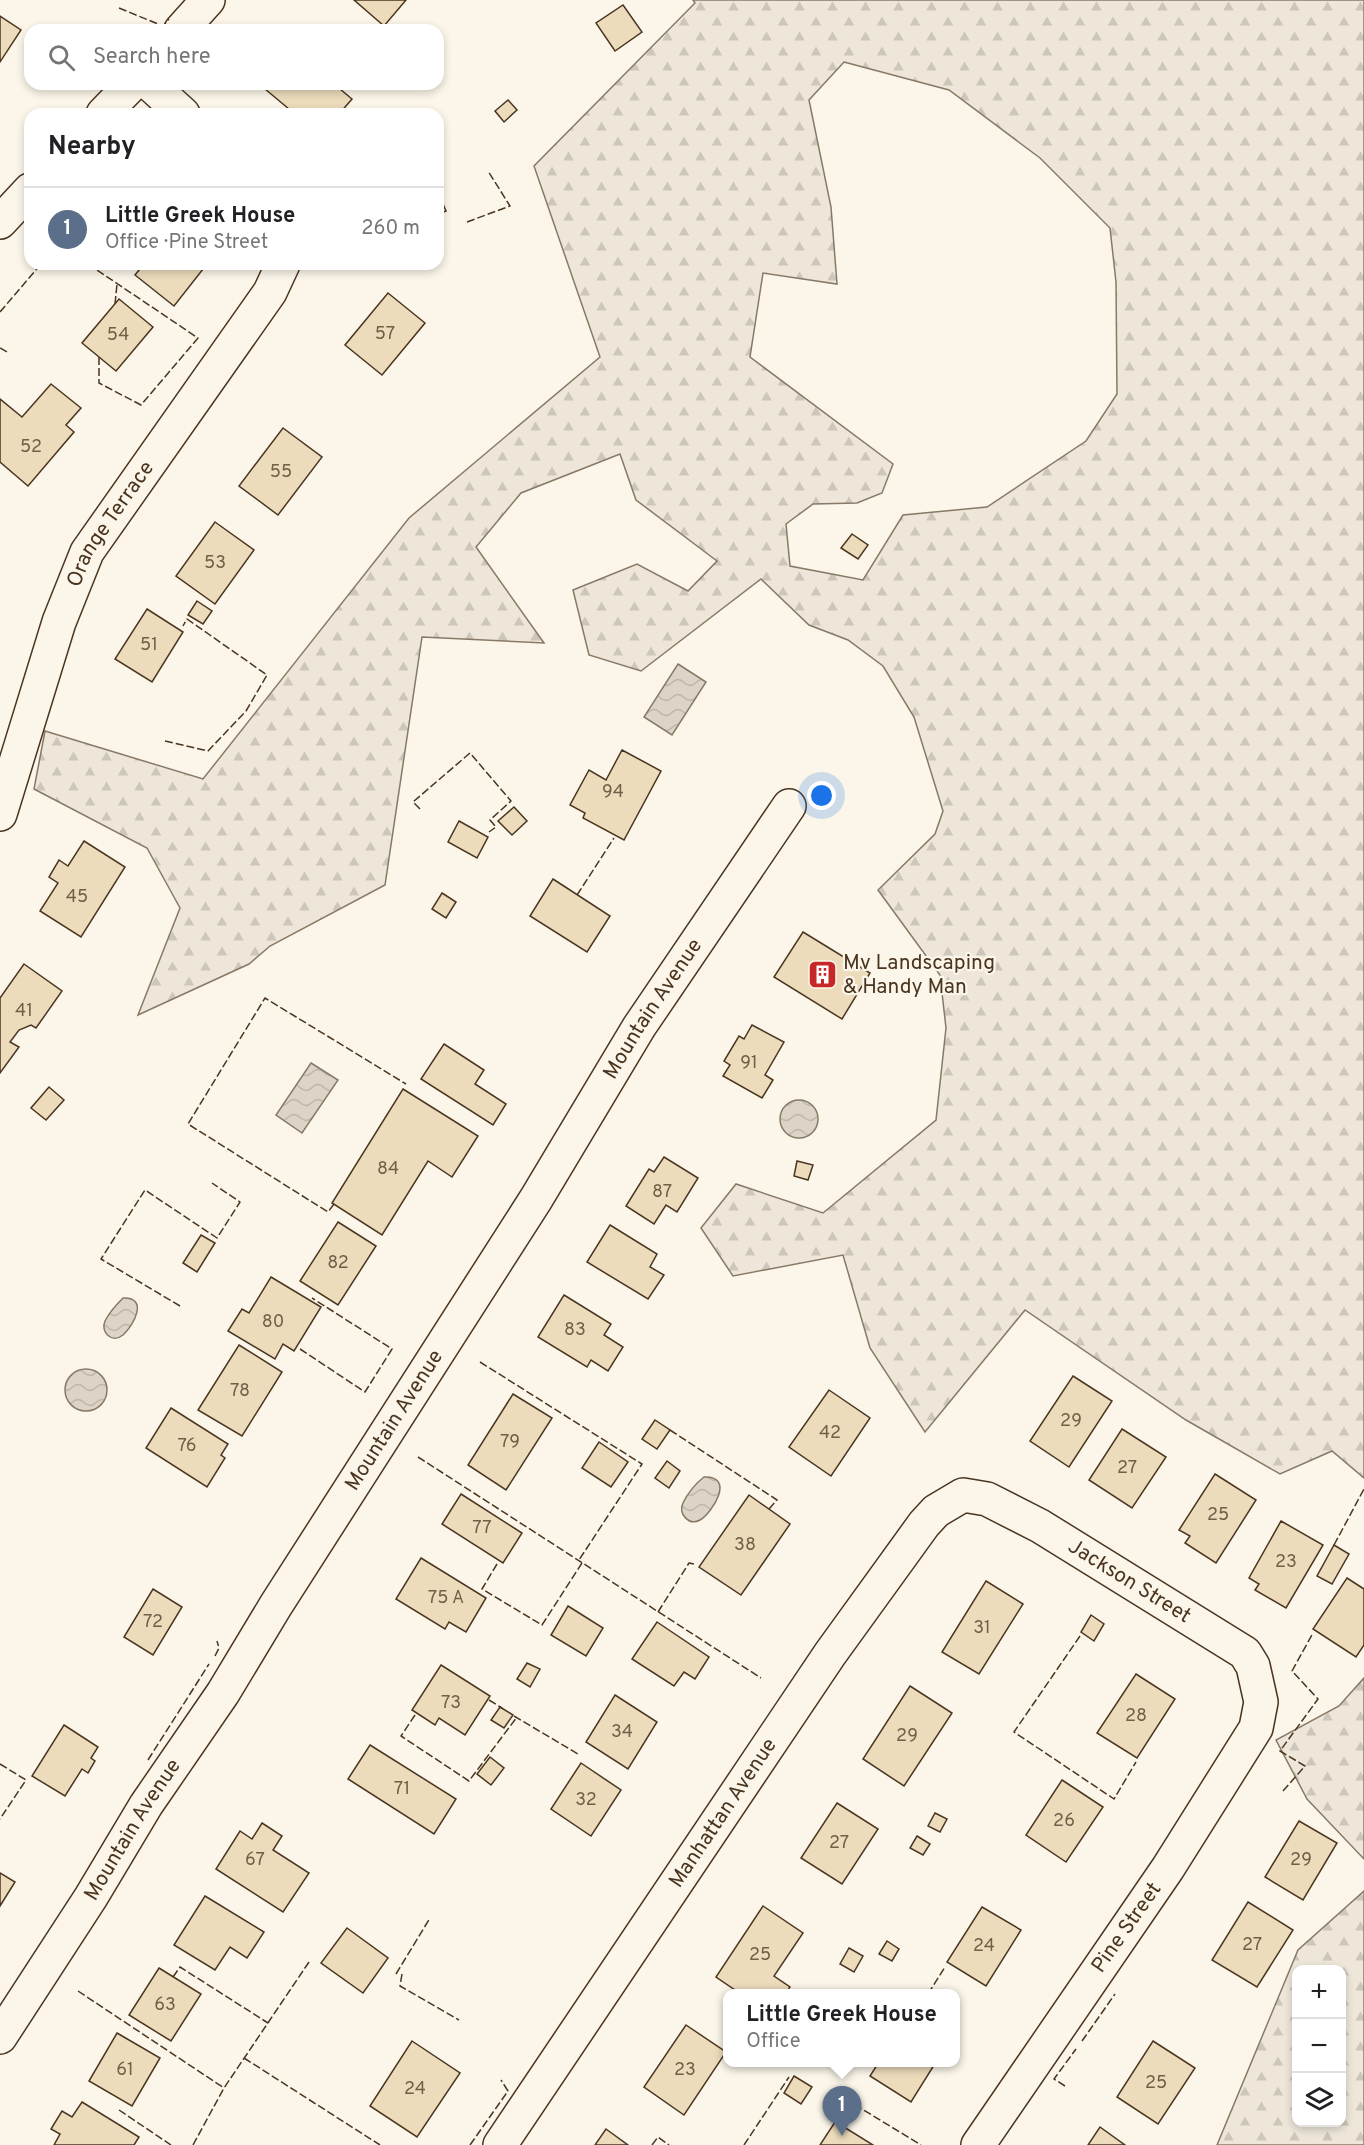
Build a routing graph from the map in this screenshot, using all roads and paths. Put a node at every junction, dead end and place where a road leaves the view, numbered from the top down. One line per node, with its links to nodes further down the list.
1 (208, 0): 2 (street)
2 (186, 24)
3 (126, 90): 5 (street)
4 (157, 90): 6 (street)
5 (109, 108)
6 (176, 108)
7 (24, 196): 8 (street)
8 (0, 222)
9 (280, 270): 11 (street, Orange Terrace)
10 (789, 806): 14 (street, Mountain Avenue)
11 (0, 814)
12 (963, 1495): 13 (street, Jackson Street); 15 (street, Manhattan Avenue)
13 (1261, 1702): 16 (street, Pine Street)
14 (0, 2037)
15 (500, 2145)
16 (978, 2145)

